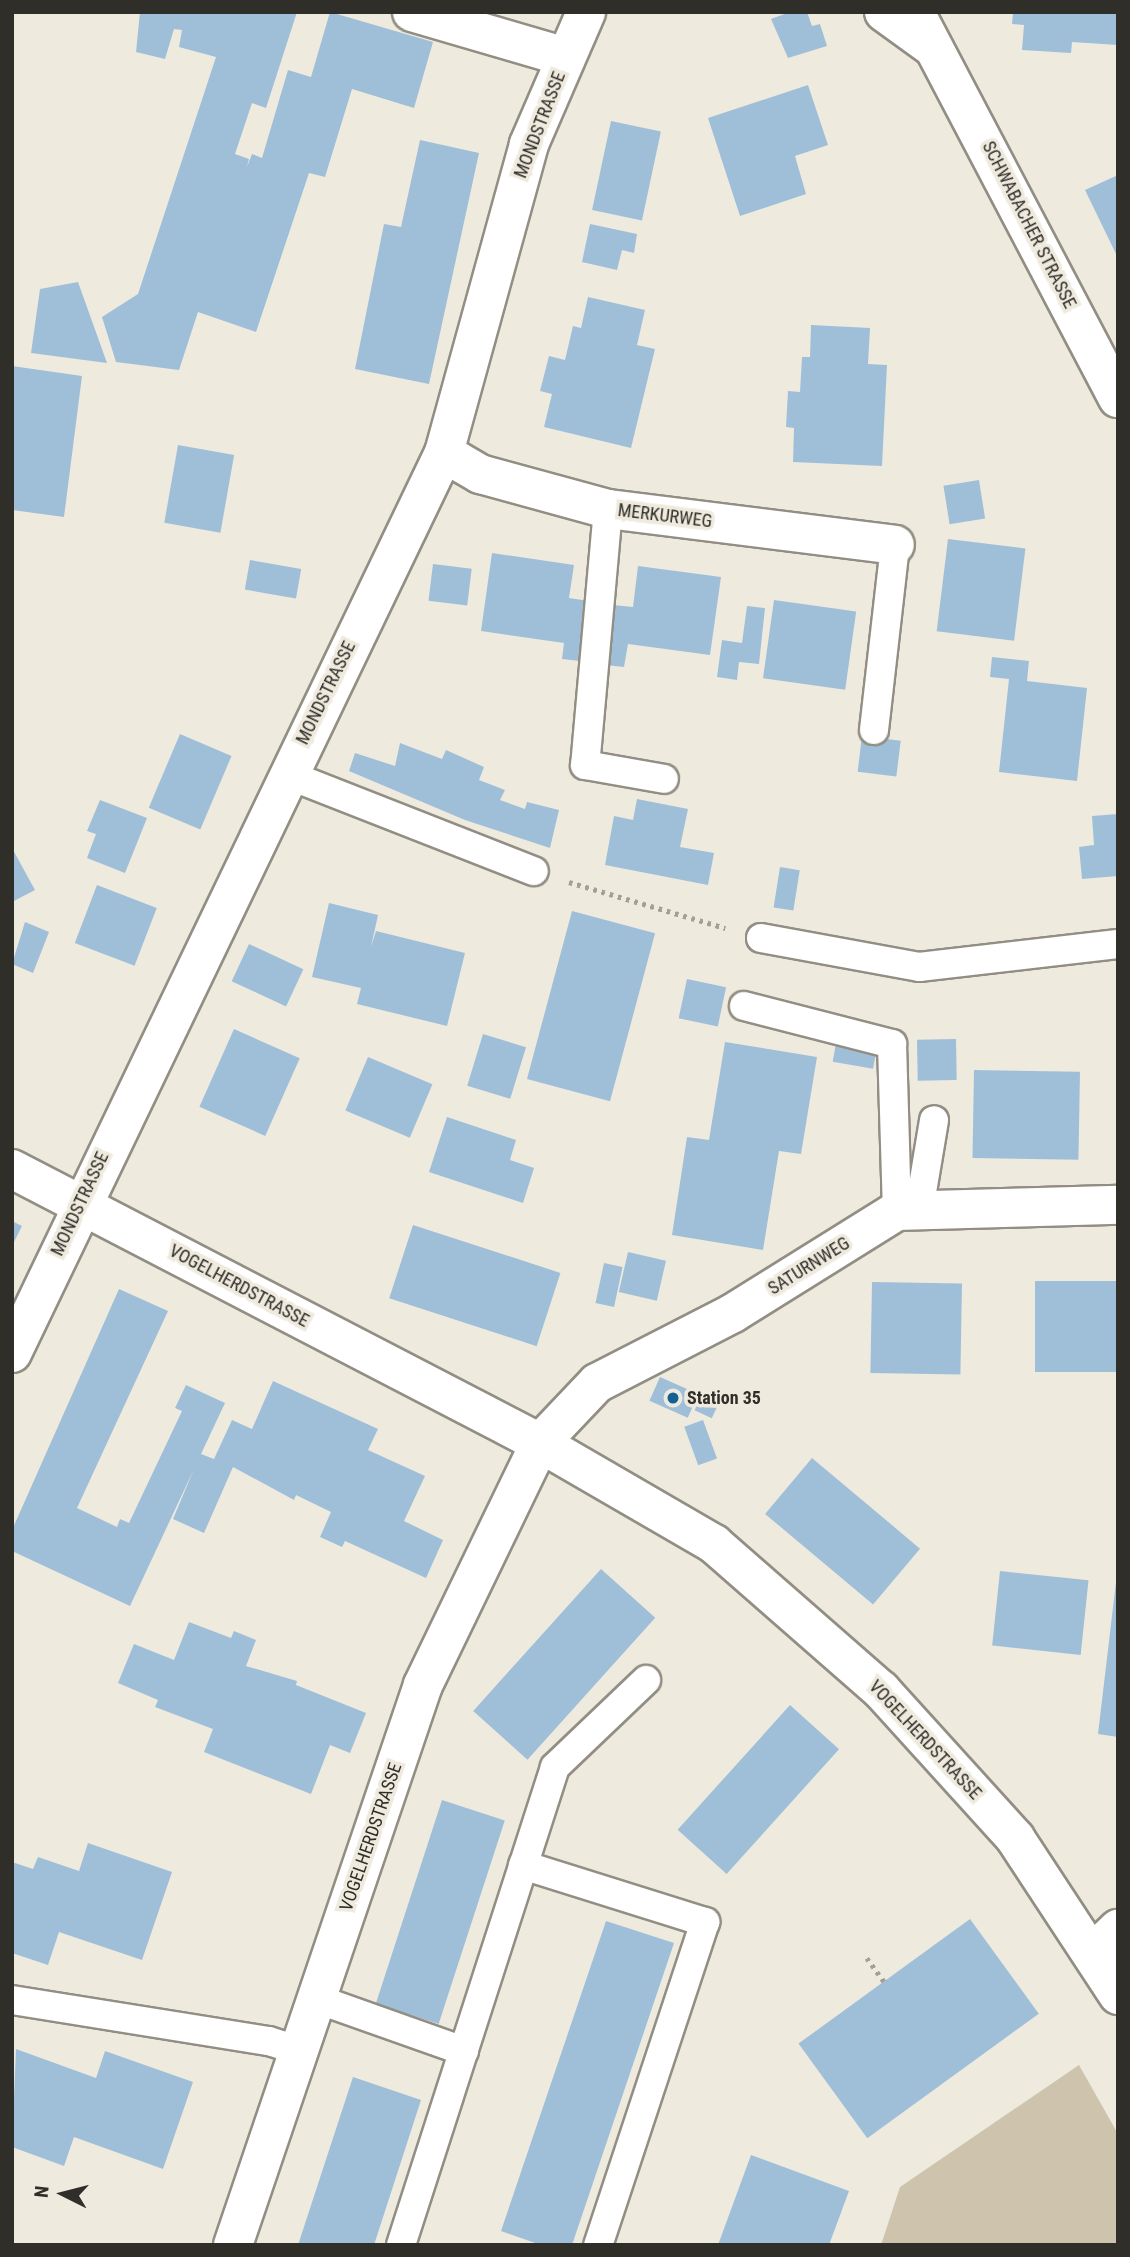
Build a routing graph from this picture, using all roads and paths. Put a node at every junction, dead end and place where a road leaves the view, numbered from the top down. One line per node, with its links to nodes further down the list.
1 (412, 12): 6 (street)
2 (586, 12): 6 (street, MONDSTRASSE)
3 (884, 12): 5 (street, SCHWABACHER STRASSE)
4 (915, 12): 5 (street, SCHWABACHER STRASSE)
5 (941, 53): 7 (street, SCHWABACHER STRASSE)
6 (566, 57): 8 (street, MONDSTRASSE)
7 (1118, 398)
8 (443, 453): 9 (street, MERKURWEG); 12 (street, MONDSTRASSE)
9 (608, 509): 10 (street, MERKURWEG); 13 (lane)
10 (895, 545): 11 (lane)
11 (874, 730)
12 (286, 774): 14 (lane); 20 (street, MONDSTRASSE)
13 (664, 779)
14 (534, 872): 15 (path)
15 (761, 939): 16 (lane)
16 (1118, 944)
17 (744, 1006): 22 (lane)
18 (934, 1120): 22 (lane)
19 (12, 1169): 20 (street, VOGELHERDSTRASSE)
20 (80, 1202): 23 (street, MONDSTRASSE); 24 (street, VOGELHERDSTRASSE)
21 (1118, 1205): 22 (street)
22 (908, 1211): 24 (street, SATURNWEG)
23 (12, 1353)
24 (540, 1443): 27 (street, VOGELHERDSTRASSE); 31 (street, VOGELHERDSTRASSE)
25 (646, 1680): 26 (lane)
26 (523, 1865): 34 (lane); 37 (lane)
27 (1105, 1941): 30 (street, VOGELHERDSTRASSE)
28 (867, 1958): 29 (path)
29 (886, 1984)
30 (1118, 1995)
31 (317, 1998): 33 (street, VOGELHERDSTRASSE); 34 (lane)
32 (12, 2000): 33 (lane)
33 (299, 2051): 35 (street, VOGELHERDSTRASSE)
34 (464, 2051): 36 (lane)
35 (233, 2245)
36 (401, 2245)
37 (598, 2245)

